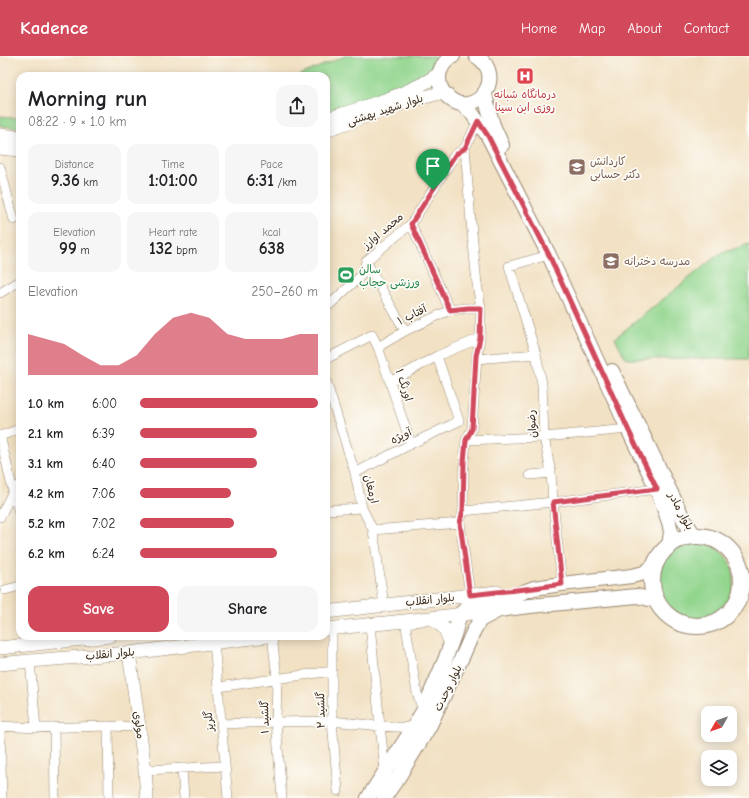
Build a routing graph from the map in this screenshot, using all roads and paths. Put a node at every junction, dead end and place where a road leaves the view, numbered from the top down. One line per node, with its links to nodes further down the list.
1 (453, 56): 3 (main road)
2 (476, 56): 4 (main road)
3 (441, 66): 5 (main road); 7 (main road, بلوار شهید بهشتی)
4 (485, 94): 6 (main road); 52 (main road, بلوار مادر)
5 (445, 95): 6 (main road, بلوار مادر); 9 (main road, بلوار شهید بهشتی)
6 (462, 104): 8 (main road, بلوار مادر)
7 (330, 118)
8 (478, 121): 13 (street); 18 (main road, بلوار مادر)
9 (330, 129)
10 (0, 135): 11 (main road)
11 (16, 137)
12 (0, 148): 14 (main road)
13 (465, 148): 17 (street, محمد اوارز); 23 (street)
14 (16, 150)
15 (0, 168): 16 (street)
16 (14, 220)
17 (411, 224): 19 (street, محمد اوارز); 24 (street)
18 (549, 255): 28 (street, رضوان); 34 (main road, بلوار مادر)
19 (366, 261): 22 (street, محمد اوارز); 25 (street)
20 (16, 283): 21 (street)
21 (0, 293)
22 (330, 304)
23 (481, 308): 24 (street, آفتاب ۱); 26 (street)
24 (450, 310): 25 (street, آفتاب ۱)
25 (405, 331): 27 (street, آفتاب ۱)
26 (480, 338): 29 (street); 31 (street)
27 (378, 347): 30 (street, اورنگ ۱); 32 (street, اورنگ ۱)
28 (536, 354): 31 (street); 37 (street, رضوان)
29 (437, 356): 32 (street); 39 (street, آویژه)
30 (330, 357)
31 (476, 359): 38 (street)
32 (390, 382): 39 (street, اورنگ ۱)
33 (330, 394): 40 (street, ارمغان)
34 (628, 429): 37 (street); 44 (main road, بلوار مادر)
35 (16, 430): 36 (street)
36 (0, 435): 43 (street)
37 (544, 437): 38 (street); 41 (street, رضوان)
38 (466, 440): 48 (street)
39 (411, 444): 40 (street, آویژه)
40 (355, 473): 46 (street, ارمغان)
41 (551, 473): 42 (street); 45 (street, رضوان)
42 (530, 475)
43 (16, 488): 49 (street)
44 (657, 489): 45 (street); 53 (main road, بلوار مادر)
45 (553, 502): 48 (street); 57 (street, رضوان)
46 (362, 508): 47 (street); 51 (street, ارمغان)
47 (330, 510)
48 (463, 510): 50 (street)
49 (0, 517)
50 (460, 523): 51 (street); 61 (street)
51 (373, 530): 63 (street, ارمغان)
52 (695, 536): 53 (highway); 54 (highway)
53 (669, 546): 55 (highway)
54 (733, 555): 56 (highway); 64 (highway)
55 (655, 566): 57 (main road, بلوار انقلاب); 62 (highway)
56 (749, 566)
57 (562, 584): 59 (main road, بلوار انقلاب)
58 (16, 587): 60 (street)
59 (534, 588): 61 (main road, بلوار انقلاب); 67 (main road, بلوار انقلاب)
60 (5, 590)
61 (470, 595): 63 (main road, بلوار انقلاب)
62 (657, 601): 64 (highway); 65 (main road, بلوار وحدت)
63 (384, 605): 66 (main road, بلوار انقلاب)
64 (741, 608)
65 (499, 610): 67 (main road, بلوار انقلاب); 72 (main road, بلوار وحدت)
66 (330, 612)
67 (460, 614): 68 (main road, بلوار انقلاب); 77 (main road, بلوار انقلاب)
68 (432, 618): 69 (main road, بلوار انقلاب); 77 (main road)
69 (405, 621): 70 (main road, بلوار انقلاب); 87 (street)
70 (370, 625): 71 (main road, بلوار انقلاب); 92 (street)
71 (330, 628)
72 (470, 639): 77 (main road); 111 (main road, بلوار وحدت)
73 (41, 640): 79 (main road, بلوار انقلاب)
74 (228, 640): 78 (main road, بلوار انقلاب)
75 (272, 640): 85 (street, گلشید ۱)
76 (330, 640): 84 (street, گلشید ۲)
77 (452, 640): 81 (main road, بلوار انقلاب)
78 (214, 642): 80 (main road, بلوار انقلاب); 86 (street, گلریز)
79 (0, 648)
80 (129, 652): 82 (main road, بلوار انقلاب); 95 (main road, مولوی)
81 (445, 660): 87 (main road, بلوار وحدت)
82 (30, 661): 83 (main road, بلوار انقلاب); 96 (street)
83 (0, 664)
84 (332, 671): 85 (street); 88 (street, گلشید ۲)
85 (277, 678): 86 (street); 89 (street, گلشید ۱)
86 (218, 687): 90 (street, گلریز)
87 (423, 711): 97 (main road, بلوار وحدت)
88 (332, 721): 89 (street); 92 (street); 102 (street, گلشید ۲)
89 (276, 722): 90 (street); 109 (street, گلشید ۱)
90 (221, 724): 98 (street, گلریز)
91 (108, 726): 94 (street); 95 (street); 105 (street)
92 (380, 726): 97 (street); 101 (street)
93 (0, 727): 96 (street); 103 (street)
94 (54, 727): 96 (street); 104 (street)
95 (139, 727): 100 (main road, مولوی)
96 (36, 728)
97 (413, 728): 101 (main road, بلوار وحدت)
98 (225, 766): 99 (street); 108 (street, گلریز)
99 (182, 768): 100 (street); 107 (street)
100 (145, 770): 106 (main road, مولوی)
101 (384, 774): 110 (main road, بلوار وحدت)
102 (338, 791)
103 (2, 798)
104 (55, 798)
105 (109, 798)
106 (147, 798)
107 (184, 798)
108 (228, 798)
109 (282, 798)
110 (368, 798)
111 (384, 798)

